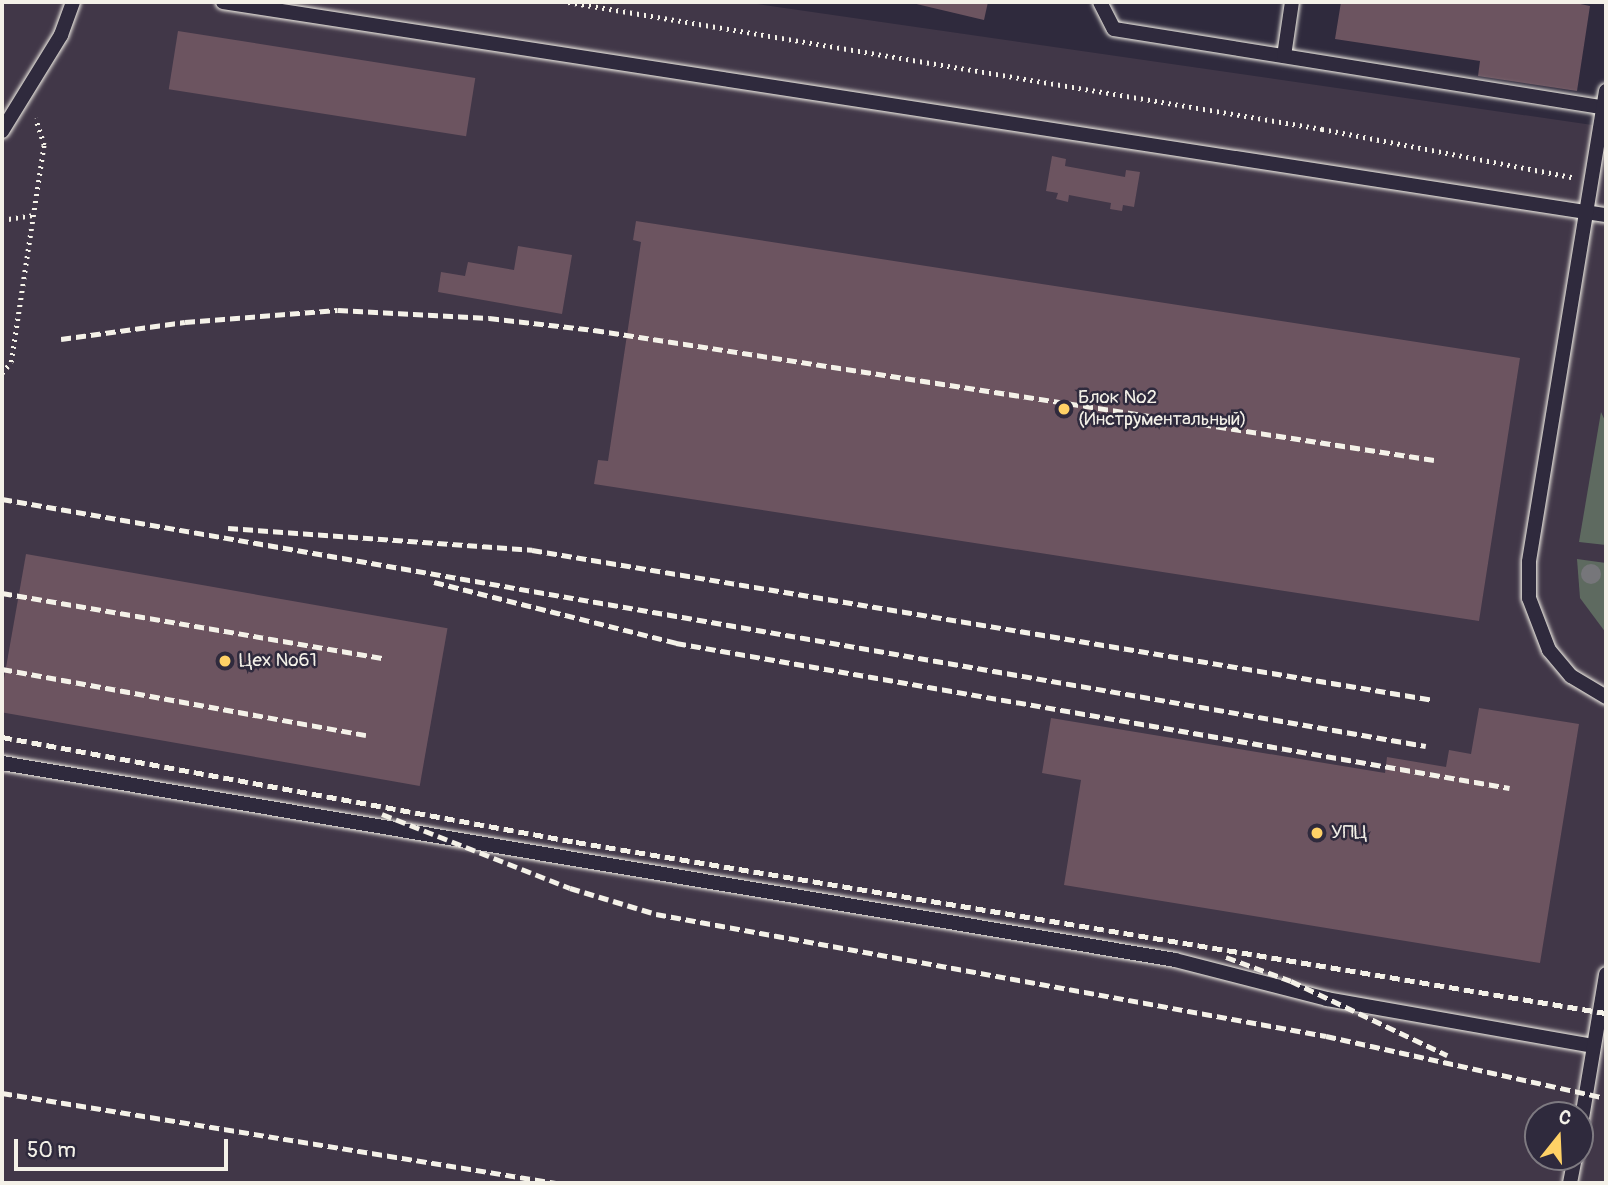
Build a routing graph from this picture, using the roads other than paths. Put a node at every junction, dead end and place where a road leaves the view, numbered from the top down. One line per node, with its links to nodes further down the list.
1 (73, 2): 8 (lane)
2 (223, 2): 9 (lane)
3 (1100, 2): 5 (lane)
4 (1292, 2): 5 (lane)
5 (1284, 56): 7 (lane)
6 (1606, 91): 7 (lane)
7 (1603, 107): 9 (lane)
8 (2, 131)
9 (1585, 211): 10 (lane); 11 (lane)
10 (1606, 215)
11 (1606, 697)
12 (2, 763): 14 (lane)
13 (1606, 974): 14 (lane)
14 (1593, 1045): 15 (lane)
15 (1584, 1101)

